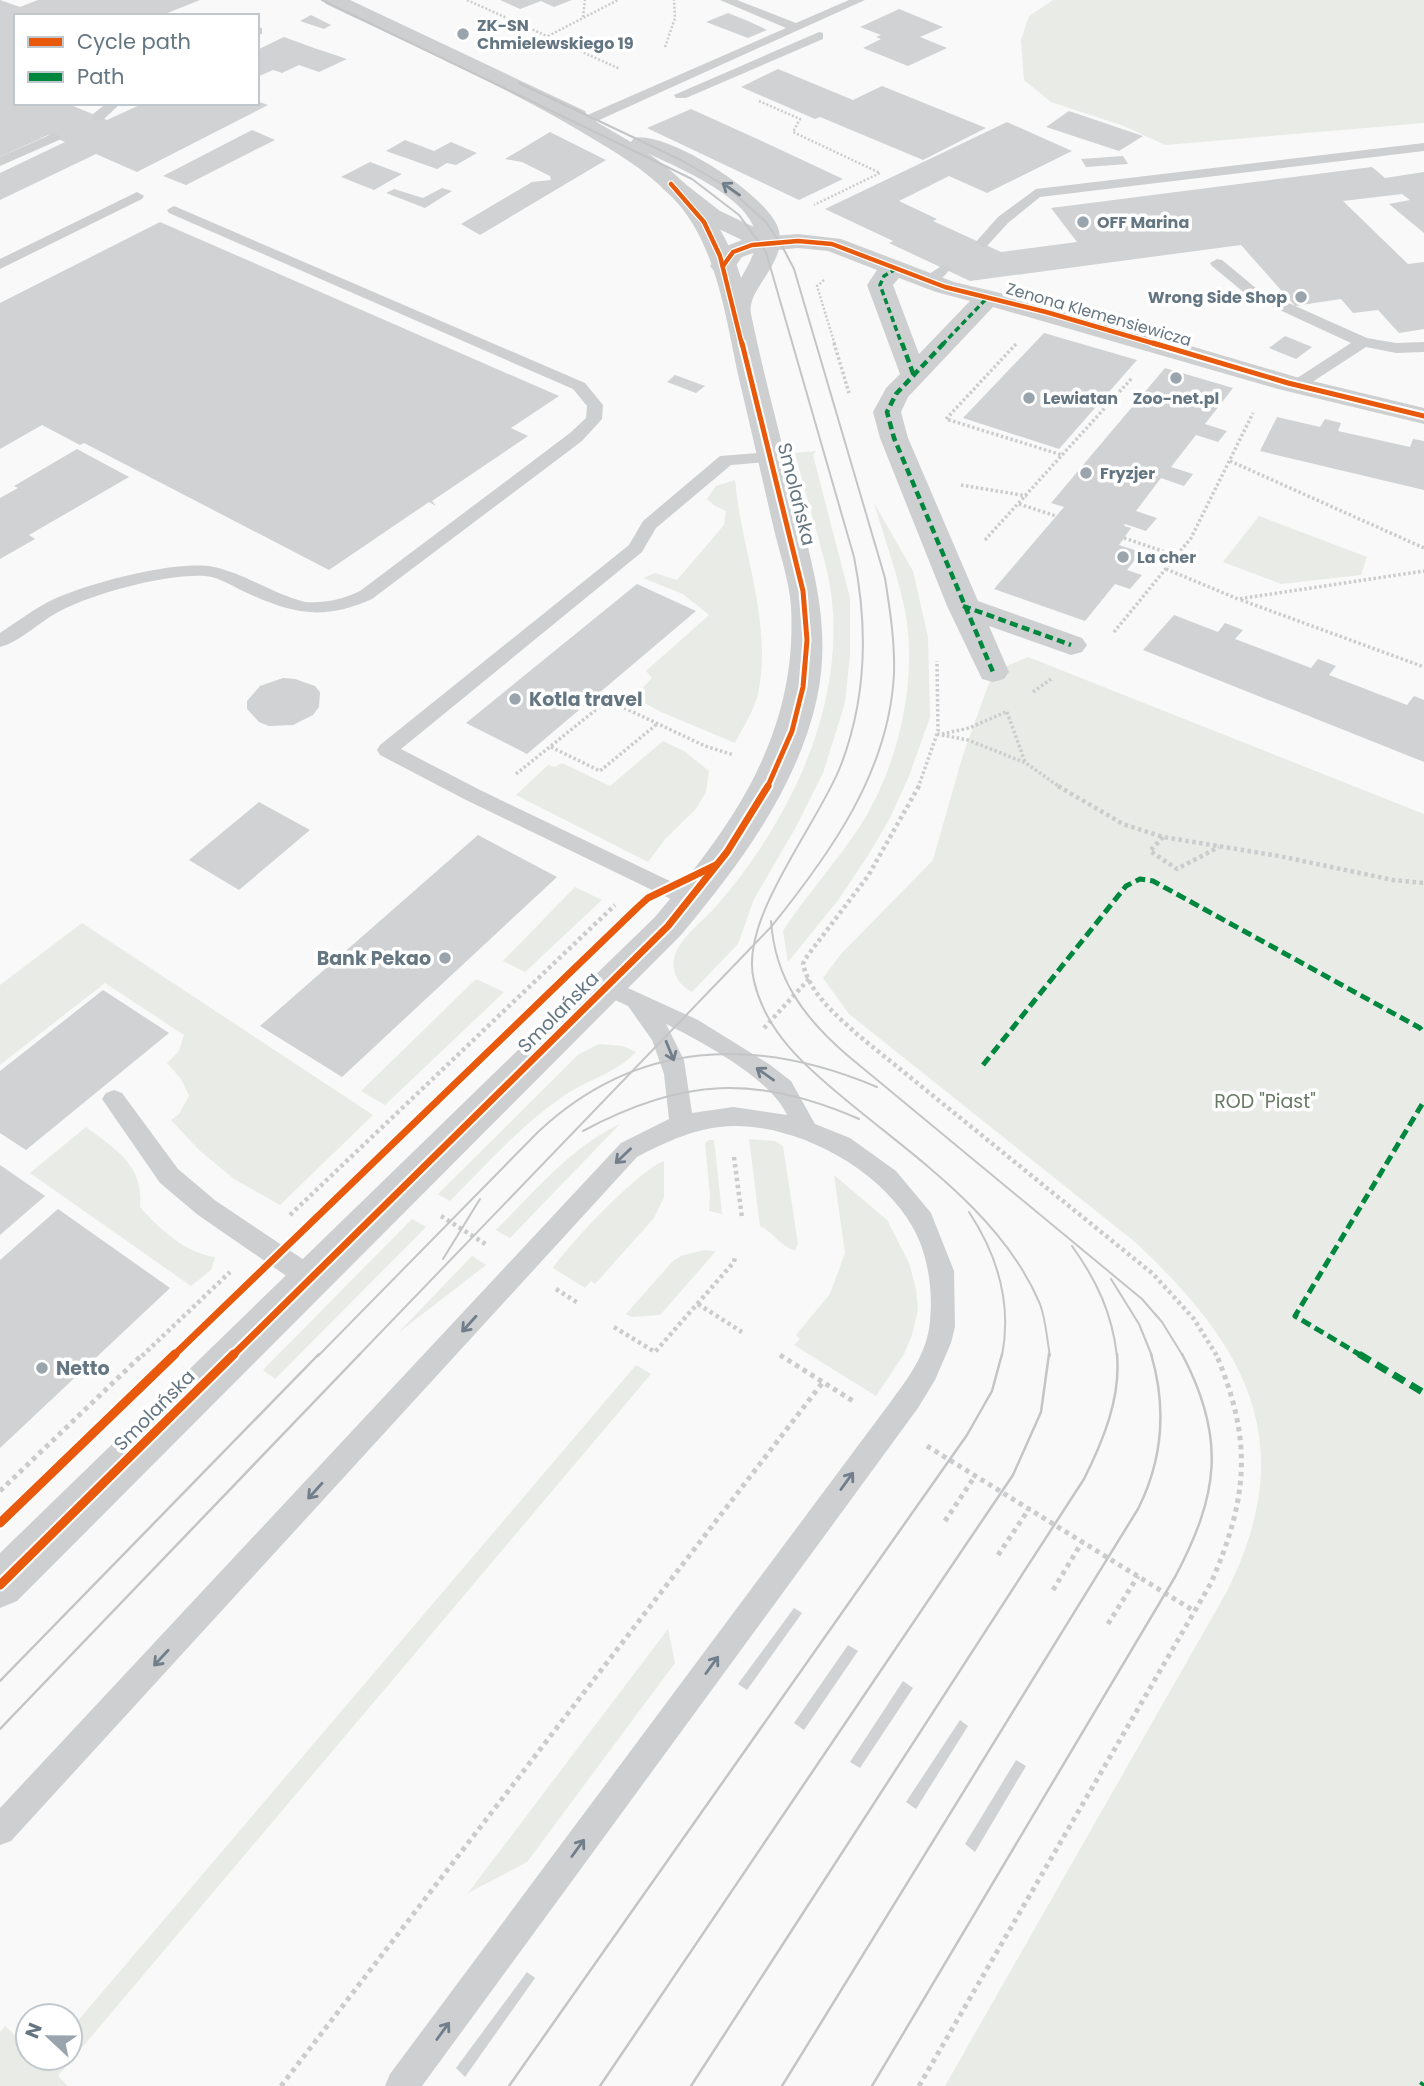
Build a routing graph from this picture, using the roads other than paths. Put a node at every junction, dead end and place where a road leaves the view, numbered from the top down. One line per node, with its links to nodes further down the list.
1 (333, 0): 8 (street)
2 (726, 0): 4 (lane)
3 (859, 0): 4 (lane)
4 (797, 28): 8 (lane)
5 (819, 36): 8 (lane)
6 (113, 105): 7 (lane)
7 (98, 117)
8 (592, 125): 12 (street); 15 (street, one-way to 8)
9 (54, 137): 11 (lane)
10 (1424, 147): 16 (lane)
11 (0, 162)
12 (671, 184): 15 (street); 19 (street, Smolańska)
13 (137, 196): 18 (lane)
14 (174, 210): 30 (lane)
15 (768, 243): 19 (street, Zenona Klemensiewicza); 20 (street, Zenona Klemensiewicza); 22 (street)
16 (982, 243)
17 (1217, 263): 23 (lane)
18 (0, 265)
19 (723, 266): 22 (street, Smolańska)
20 (896, 269): 21 (street, Zenona Klemensiewicza); 25 (street)
21 (987, 298): 25 (street); 26 (street, Zenona Klemensiewicza)
22 (736, 313): 28 (street, Smolańska)
23 (1363, 342): 24 (lane); 26 (lane)
24 (1424, 347)
25 (915, 376): 29 (street)
26 (1297, 385): 27 (street, Zenona Klemensiewicza)
27 (1424, 416)
28 (771, 457): 33 (street, Smolańska); 33 (lane)
29 (963, 606): 31 (street); 32 (street)
30 (0, 641)
31 (1066, 659)
32 (993, 672)
33 (691, 900): 34 (street, Smolańska)
34 (618, 992): 36 (lane, one-way to 36); 37 (lane, one-way to 34); 38 (street, Smolańska)
35 (114, 1099): 38 (lane)
36 (681, 1123): 37 (lane); 40 (lane, one-way to 40)
37 (804, 1127): 41 (lane, one-way to 37)
38 (310, 1278): 39 (street, Smolańska)
39 (0, 1585)
40 (0, 1830)
41 (402, 2086)

